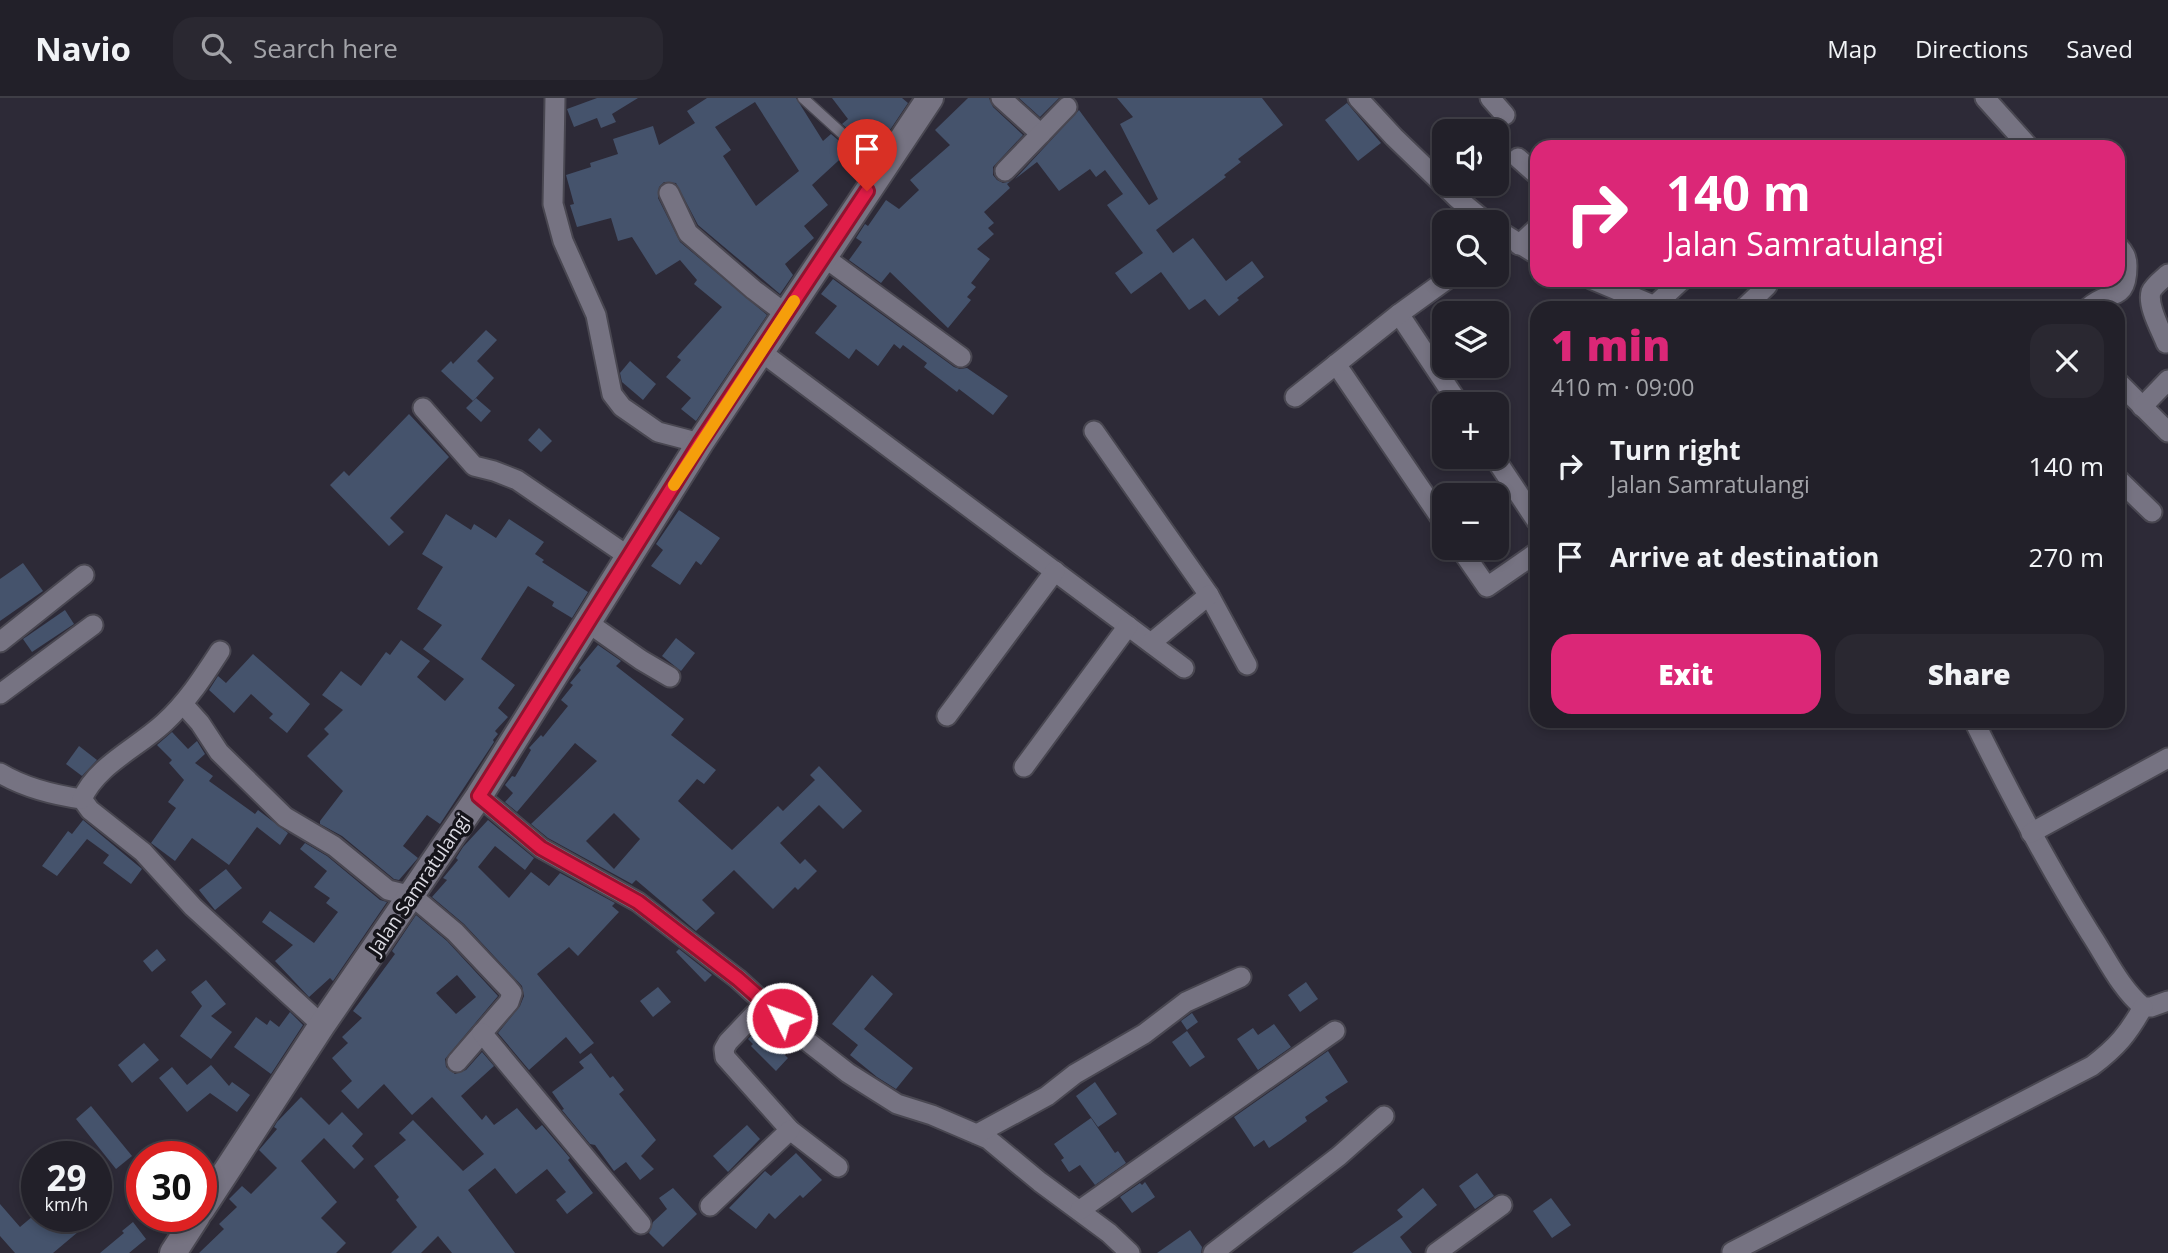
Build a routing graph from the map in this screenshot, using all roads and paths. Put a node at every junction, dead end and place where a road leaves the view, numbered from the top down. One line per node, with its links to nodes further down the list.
1 (555, 98): 47 (street)
2 (803, 98): 13 (lane)
3 (930, 98): 13 (main road, Jalan Samratulangi)
4 (1001, 98): 10 (street)
5 (1358, 98): 17 (street)
6 (1490, 98): 9 (street)
7 (1985, 98): 11 (street)
8 (1067, 107): 10 (street)
9 (1504, 115)
10 (1041, 134): 15 (street)
11 (2023, 140)
12 (1518, 158): 14 (street)
13 (882, 169): 21 (main road, Jalan Samratulangi)
14 (1530, 169)
15 (1005, 171)
16 (669, 193): 33 (street)
17 (1472, 210)
18 (1530, 232): 19 (street)
19 (1511, 242)
20 (2125, 256): 23 (street)
21 (824, 257): 33 (main road, Jalan Samratulangi); 37 (street)
22 (2168, 275): 35 (street)
23 (2125, 284)
24 (1437, 287): 34 (street)
25 (1610, 287): 29 (street)
26 (1676, 287): 30 (street)
27 (1766, 287): 31 (street)
28 (2124, 287): 32 (street)
29 (1643, 301)
30 (1663, 301)
31 (1751, 301)
32 (2096, 301)
33 (786, 313): 36 (main road, Jalan Samratulangi)
34 (1399, 314): 38 (street); 41 (street)
35 (2166, 344)
36 (760, 351): 47 (main road, Jalan Samratulangi); 56 (street)
37 (961, 357)
38 (1336, 364): 42 (street); 50 (street)
39 (2168, 380): 43 (street)
40 (2125, 389): 43 (street)
41 (1451, 392)
42 (1295, 397)
43 (2142, 407): 46 (street)
44 (424, 408): 53 (street)
45 (1094, 432): 58 (street)
46 (2168, 432)
47 (700, 443): 53 (main road, Jalan Samratulangi)
48 (1502, 469): 51 (street)
49 (2125, 486): 52 (street)
50 (1432, 505)
51 (1530, 511)
52 (2152, 512)
53 (628, 556): 59 (main road, Jalan Samratulangi)
54 (1530, 557): 55 (street)
55 (1468, 560)
56 (1055, 571): 61 (street); 70 (street)
57 (84, 575): 62 (street)
58 (1209, 595): 63 (street); 65 (street)
59 (587, 622): 67 (street); 75 (main road, Jalan Samratulangi)
60 (93, 625): 68 (street)
61 (1128, 626): 63 (street); 73 (street)
62 (0, 642)
63 (1151, 643): 66 (street)
64 (220, 652): 69 (street)
65 (1247, 665)
66 (1184, 668)
67 (670, 677)
68 (0, 694)
69 (183, 704): 76 (street); 78 (street)
70 (947, 716)
71 (1978, 728): 77 (street)
72 (2168, 758): 77 (street)
73 (1024, 767)
74 (0, 773): 76 (street)
75 (479, 796): 78 (main road, Jalan Samratulangi); 81 (street)
76 (82, 799): 83 (street)
77 (2031, 833): 82 (street)
78 (412, 896): 83 (main road, Jalan Samratulangi); 85 (street)
79 (1241, 977): 89 (street)
80 (2168, 1001): 82 (street)
81 (766, 1002): 88 (street); 89 (street)
82 (2143, 1006): 97 (street)
83 (322, 1025): 91 (main road, Jalan Samratulangi)
84 (1335, 1031): 94 (street)
85 (482, 1032): 86 (street); 95 (street)
86 (457, 1062)
87 (1384, 1116): 100 (street)
88 (790, 1130): 90 (street); 93 (street)
89 (977, 1134): 94 (street)
90 (838, 1167)
91 (217, 1186)
92 (1502, 1205): 101 (street)
93 (710, 1206)
94 (1080, 1210): 99 (street)
95 (641, 1224)
96 (187, 1232): 98 (main road)
97 (1732, 1252)
98 (173, 1253)
99 (1130, 1253)
100 (1213, 1253)
101 (1436, 1253)

